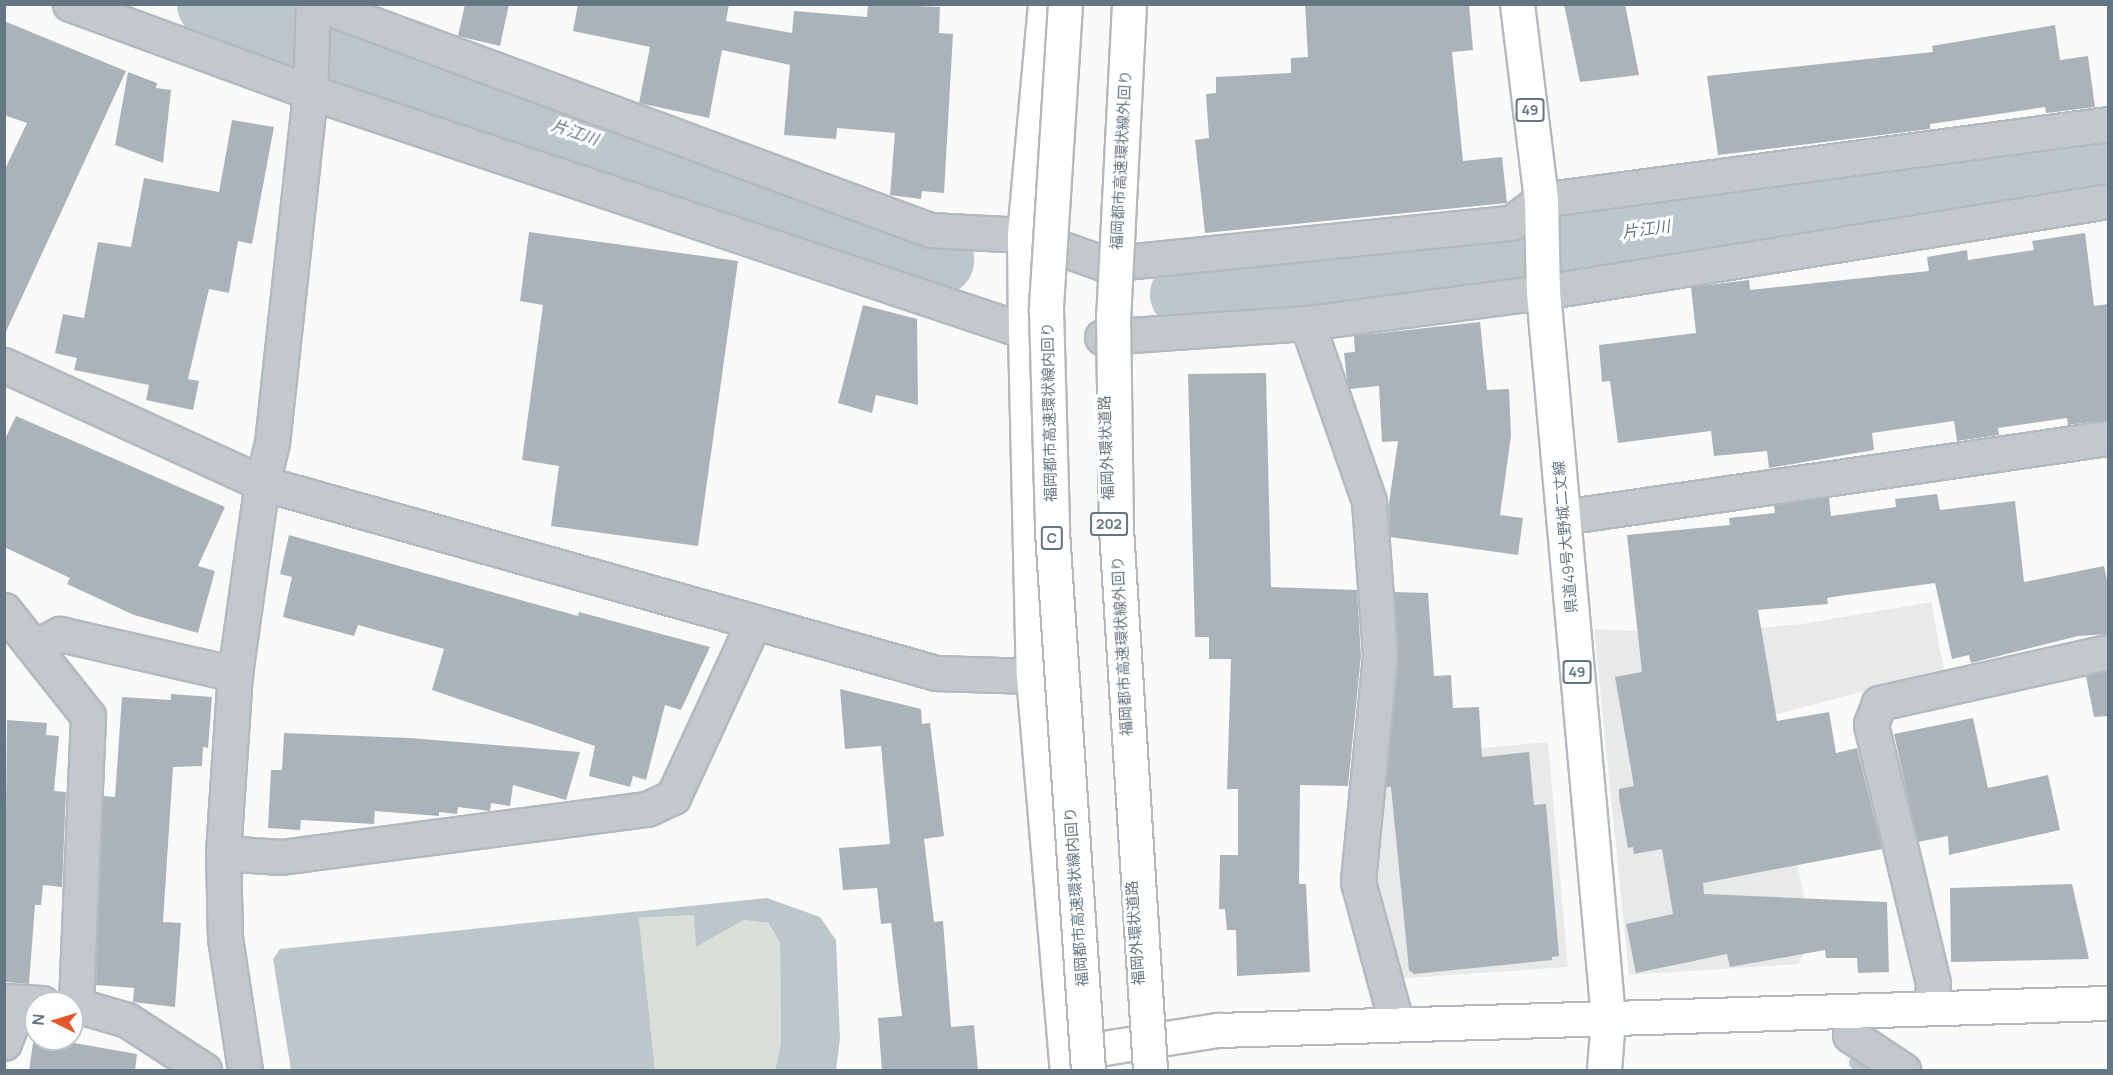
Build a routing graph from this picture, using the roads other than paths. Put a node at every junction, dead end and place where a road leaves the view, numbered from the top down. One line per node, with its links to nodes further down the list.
1 (70, 4): 7 (street)
2 (1045, 4): 11 (main road)
3 (1065, 4): 38 (main road, 福岡都市高速環状線内回り / C, bridge)
4 (1129, 4): 12 (main road, 福岡外環状道路 / 202); 37 (main road, 福岡都市高速環状線外回り, bridge)
5 (1517, 4): 10 (main road, 県道49号大野城二丈線 / 49)
6 (315, 6): 7 (street); 11 (street)
7 (310, 92): 15 (street); 19 (street)
8 (2109, 124): 10 (street)
9 (2109, 201): 13 (street)
10 (1540, 208): 12 (street); 13 (main road, 県道49号大野城二丈線 / 49)
11 (1024, 235): 12 (street); 15 (main road)
12 (1105, 264): 16 (main road, 福岡外環状道路 / 202)
13 (1544, 283): 14 (street); 20 (main road, 県道49号大野城二丈線 / 49)
14 (1307, 323): 16 (street); 35 (street)
15 (1024, 331): 26 (main road)
16 (1102, 337): 37 (main road, 福岡外環状道路 / 202)
17 (4, 365): 19 (street)
18 (2109, 438): 20 (street)
19 (262, 483): 22 (street); 25 (street)
20 (1563, 516): 34 (main road, 県道49号大野城二丈線 / 49)
21 (4, 610): 23 (street)
22 (754, 622): 26 (street); 27 (street)
23 (37, 646): 25 (street); 28 (street)
24 (2109, 652): 32 (street)
25 (235, 674): 27 (street)
26 (1033, 676): 38 (main road)
27 (223, 853): 40 (street)
28 (75, 991)
29 (20, 1002): 36 (street)
30 (2109, 1003): 32 (main road)
31 (84, 1007): 39 (street)
32 (1932, 1008): 33 (main road)
33 (1851, 1012): 34 (main road); 42 (street)
34 (1608, 1018): 35 (main road); 41 (main road, 県道49号大野城二丈線 / 49)
35 (1396, 1022): 37 (main road)
36 (4, 1043)
37 (1147, 1062): 38 (main road)
38 (1074, 1065)
39 (204, 1071)
40 (245, 1071)
41 (1604, 1071)
42 (1903, 1071)

